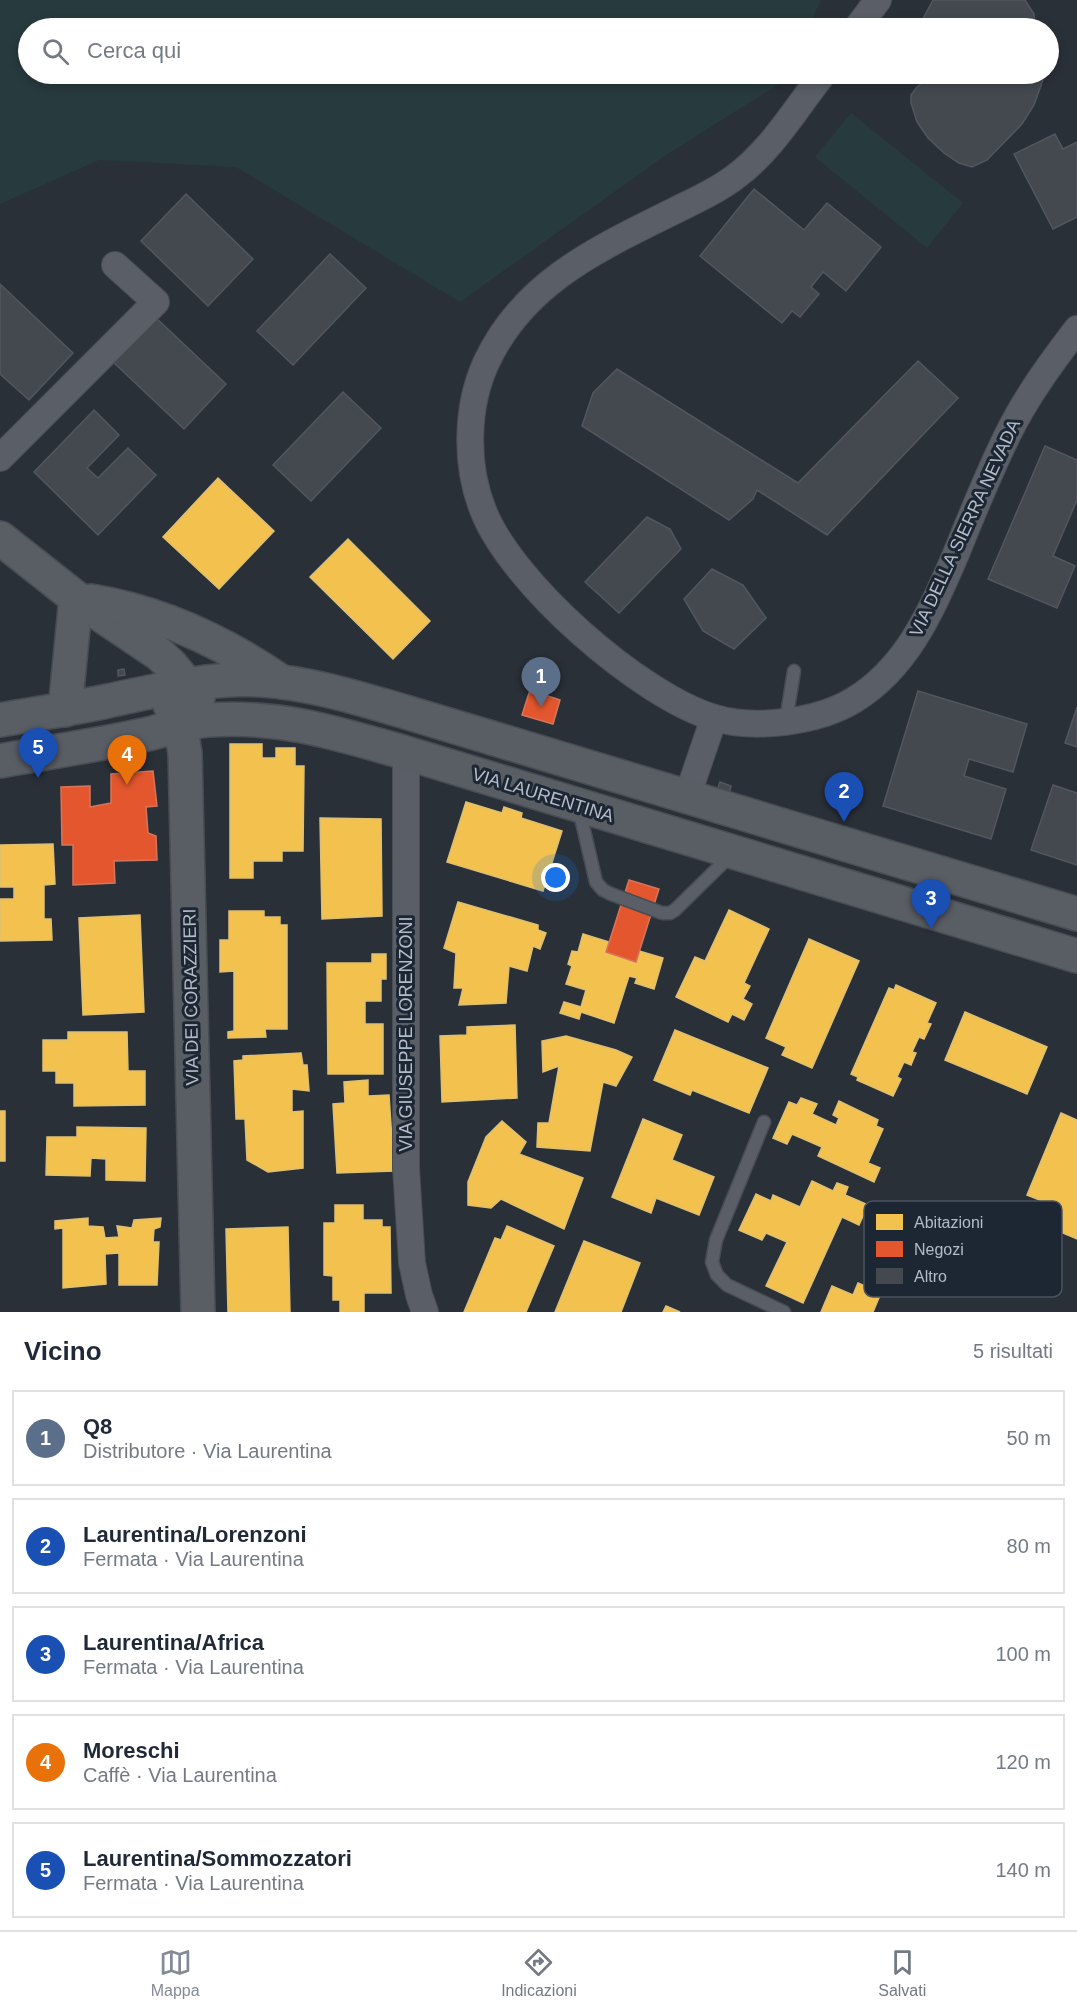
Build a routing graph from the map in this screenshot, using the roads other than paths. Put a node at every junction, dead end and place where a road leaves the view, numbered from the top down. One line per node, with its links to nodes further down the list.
1 (878, 0): 2 (street)
2 (864, 18)
3 (815, 84): 14 (street, VIA DELLA SIERRA NEVADA)
4 (115, 266): 6 (street)
5 (1077, 329): 17 (street, VIA DELLA SIERRA NEVADA)
6 (0, 458)
7 (0, 538): 8 (main road)
8 (76, 598): 10 (main road); 11 (main road); 13 (main road)
9 (794, 671): 17 (lane)
10 (284, 683): 11 (main road); 21 (main road)
11 (188, 685): 12 (main road); 16 (main road)
12 (156, 690): 13 (main road); 18 (main road, VIA DEI CORAZZIERI)
13 (66, 710): 15 (main road)
14 (714, 718): 17 (street, VIA DELLA SIERRA NEVADA); 21 (street)
15 (0, 720)
16 (218, 720): 18 (main road, VIA LAURENTINA); 19 (main road, VIA LAURENTINA)
17 (786, 721)
18 (180, 724): 20 (main road, VIA LAURENTINA); 27 (main road, VIA DEI CORAZZIERI)
19 (406, 753): 22 (main road, VIA LAURENTINA); 28 (street, VIA GIUSEPPE LORENZONI)
20 (0, 761)
21 (687, 797): 24 (main road)
22 (579, 805): 23 (main road, VIA LAURENTINA); 23 (lane)
23 (734, 852): 25 (main road, VIA LAURENTINA)
24 (1077, 914)
25 (1069, 956)
26 (764, 1122): 29 (lane)
27 (198, 1312)
28 (425, 1312)
29 (784, 1312)

